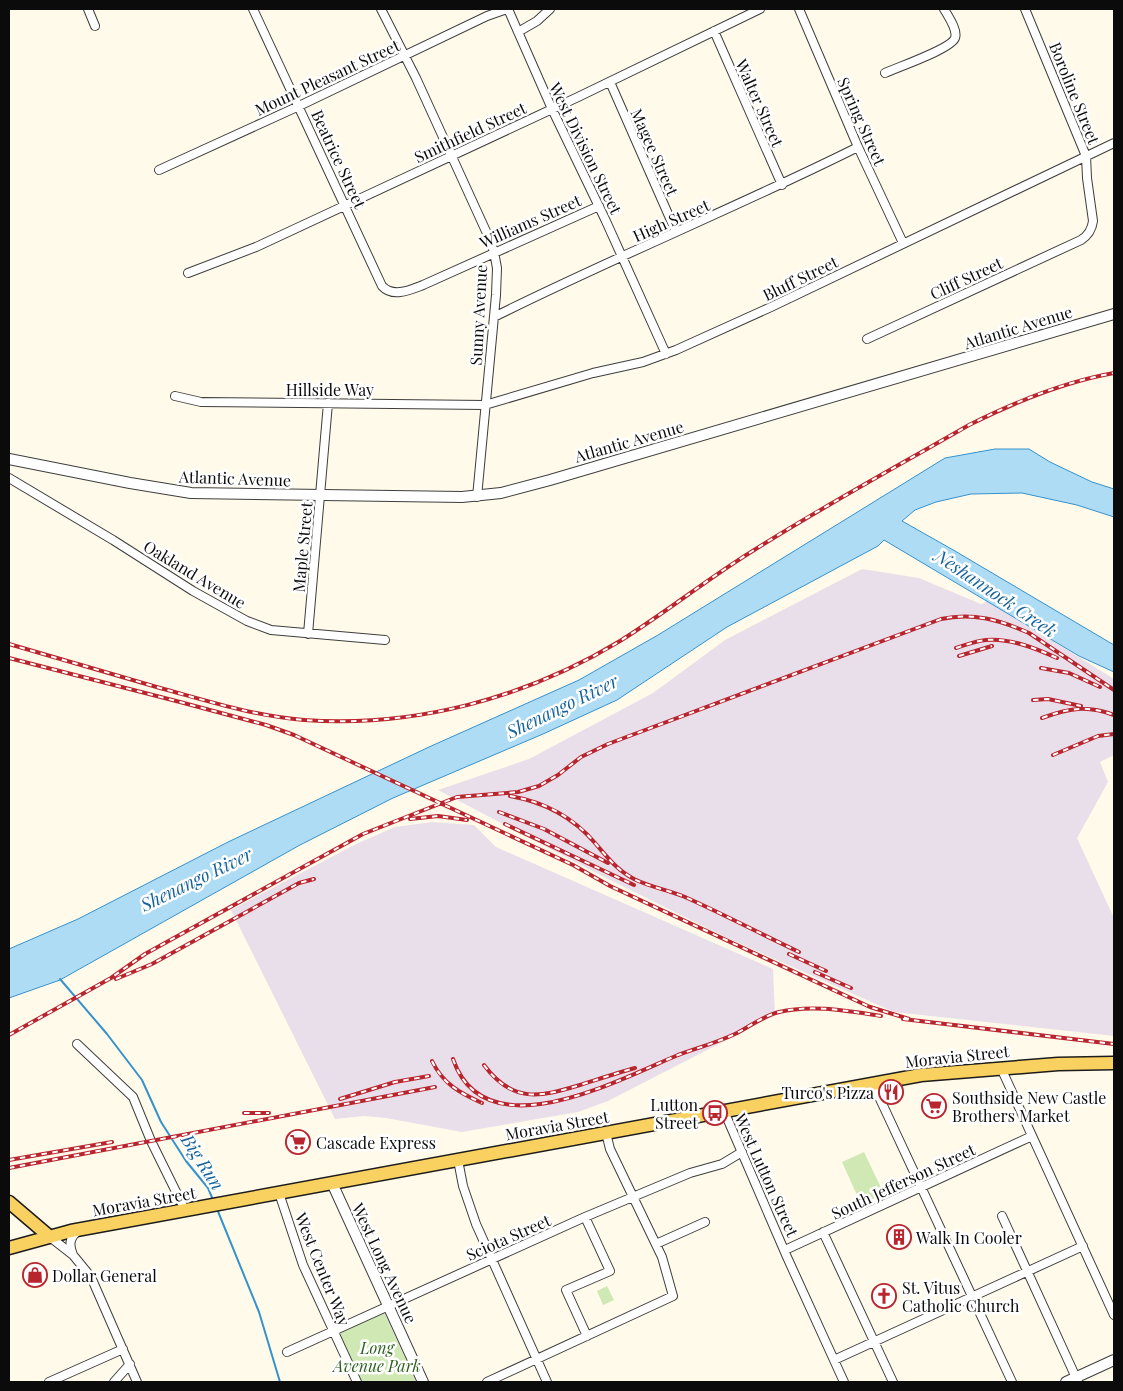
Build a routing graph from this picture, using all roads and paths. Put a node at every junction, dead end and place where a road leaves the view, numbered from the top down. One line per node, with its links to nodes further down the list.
1 (88, 9): 10 (street)
2 (253, 9): 16 (street, Beatrice Street)
3 (381, 9): 13 (street, Sunny Avenue)
4 (507, 9): 12 (street, West Division Street); 13 (street, Mount Pleasant Street)
5 (550, 9): 12 (street)
6 (760, 9): 11 (street, Smithfield Street)
7 (799, 9): 19 (street, Spring Street)
8 (944, 9): 14 (street)
9 (1025, 9): 21 (street, Boroline Street)
10 (95, 26)
11 (714, 31): 15 (street, Smithfield Street); 23 (street, Walter Street)
12 (518, 32): 17 (street, West Division Street)
13 (404, 56): 16 (street, Mount Pleasant Street); 20 (street, Sunny Avenue)
14 (886, 72)
15 (610, 82): 17 (street, Smithfield Street); 26 (street, Magee Street)
16 (299, 106): 22 (street, Mount Pleasant Street); 24 (street, Beatrice Street)
17 (552, 109): 20 (street, Smithfield Street); 25 (street, West Division Street)
18 (1114, 143): 21 (street, Bluff Street)
19 (858, 147): 23 (street, High Street); 28 (street, Spring Street)
20 (451, 156): 24 (street, Smithfield Street); 29 (street, Sunny Avenue)
21 (1086, 156): 27 (street, Boroline Street); 28 (street, Bluff Street)
22 (159, 170)
23 (782, 185): 26 (street, High Street)
24 (345, 205): 31 (street, Smithfield Street); 32 (street, Beatrice Street)
25 (598, 206): 29 (street, Williams Street); 30 (street, West Division Street)
26 (676, 232): 30 (street, High Street)
27 (1076, 242): 35 (street, Cliff Street)
28 (903, 243): 36 (street, Bluff Street)
29 (494, 252): 32 (street, Williams Street); 34 (street, Sunny Avenue)
30 (622, 257): 34 (street, High Street); 36 (street, West Division Street)
31 (188, 273)
32 (389, 292)
33 (1114, 314): 43 (street, Atlantic Avenue)
34 (494, 317): 39 (street, Sunny Avenue)
35 (867, 339)
36 (666, 354): 39 (street, Bluff Street)
37 (175, 396): 38 (street, Hillside Way)
38 (328, 403): 39 (street, Hillside Way); 42 (street, Maple Street)
39 (485, 405): 43 (street, Sunny Avenue)
40 (9, 459): 42 (street, Atlantic Avenue)
41 (9, 478): 44 (street, Oakland Avenue)
42 (320, 495): 43 (street, Atlantic Avenue); 44 (street, Maple Street)
43 (477, 497)
44 (308, 634): 45 (street, Oakland Avenue)
45 (385, 640)
46 (77, 1044): 60 (street)
47 (1114, 1063): 48 (main road, Moravia Street)
48 (1001, 1068): 49 (main road, Moravia Street); 52 (street)
49 (873, 1084): 50 (main road, Moravia Street); 56 (street)
50 (724, 1111): 51 (main road, Moravia Street); 53 (street, West Lutton Street)
51 (606, 1133): 54 (main road, Moravia Street); 58 (street)
52 (1032, 1136): 56 (street, South Jefferson Street); 68 (street)
53 (742, 1152): 58 (street, Sciota Street); 70 (street, West Lutton Street)
54 (458, 1160): 55 (main road, Moravia Street); 72 (street)
55 (332, 1183): 57 (main road, Moravia Street); 75 (street, West Long Avenue)
56 (921, 1187): 65 (street, South Jefferson Street); 74 (street)
57 (279, 1193): 60 (main road, Moravia Street); 77 (street, West Center Way)
58 (633, 1196): 62 (street, Sciota Street); 67 (street)
59 (9, 1202): 66 (main road)
60 (185, 1210): 64 (main road, Moravia Street)
61 (1002, 1216): 73 (street)
62 (585, 1217): 72 (street, Sciota Street); 78 (street)
63 (705, 1222): 67 (street)
64 (81, 1229): 66 (main road, Moravia Street); 71 (street)
65 (823, 1232): 70 (street, South Jefferson Street); 79 (street)
66 (50, 1237): 69 (main road, Moravia Street); 71 (street)
67 (656, 1244): 78 (street)
68 (1083, 1246): 73 (street); 76 (street)
69 (9, 1248)
70 (785, 1250): 83 (street, West Lutton Street)
71 (73, 1255): 80 (street)
72 (492, 1259): 75 (street, Sciota Street); 82 (street)
73 (1028, 1271): 74 (street); 86 (street)
74 (972, 1296): 79 (street); 96 (street)
75 (388, 1306): 77 (street, Sciota Street); 91 (street, West Long Avenue)
76 (1114, 1315)
77 (333, 1331): 81 (street, Sciota Street); 90 (street, West Center Way)
78 (587, 1336): 82 (street)
79 (874, 1342): 83 (street); 95 (street)
80 (123, 1349): 85 (street); 87 (street)
81 (287, 1352)
82 (536, 1359): 92 (street); 93 (street)
83 (834, 1360): 94 (street, West Lutton Street)
84 (1114, 1360): 86 (street)
85 (130, 1364): 88 (street); 89 (street)
86 (1077, 1380): 97 (street)
87 (49, 1382)
88 (114, 1382)
89 (137, 1382)
90 (357, 1382)
91 (423, 1382)
92 (487, 1382)
93 (547, 1382)
94 (844, 1382)
95 (893, 1382)
96 (1012, 1382)
97 (1066, 1382)

